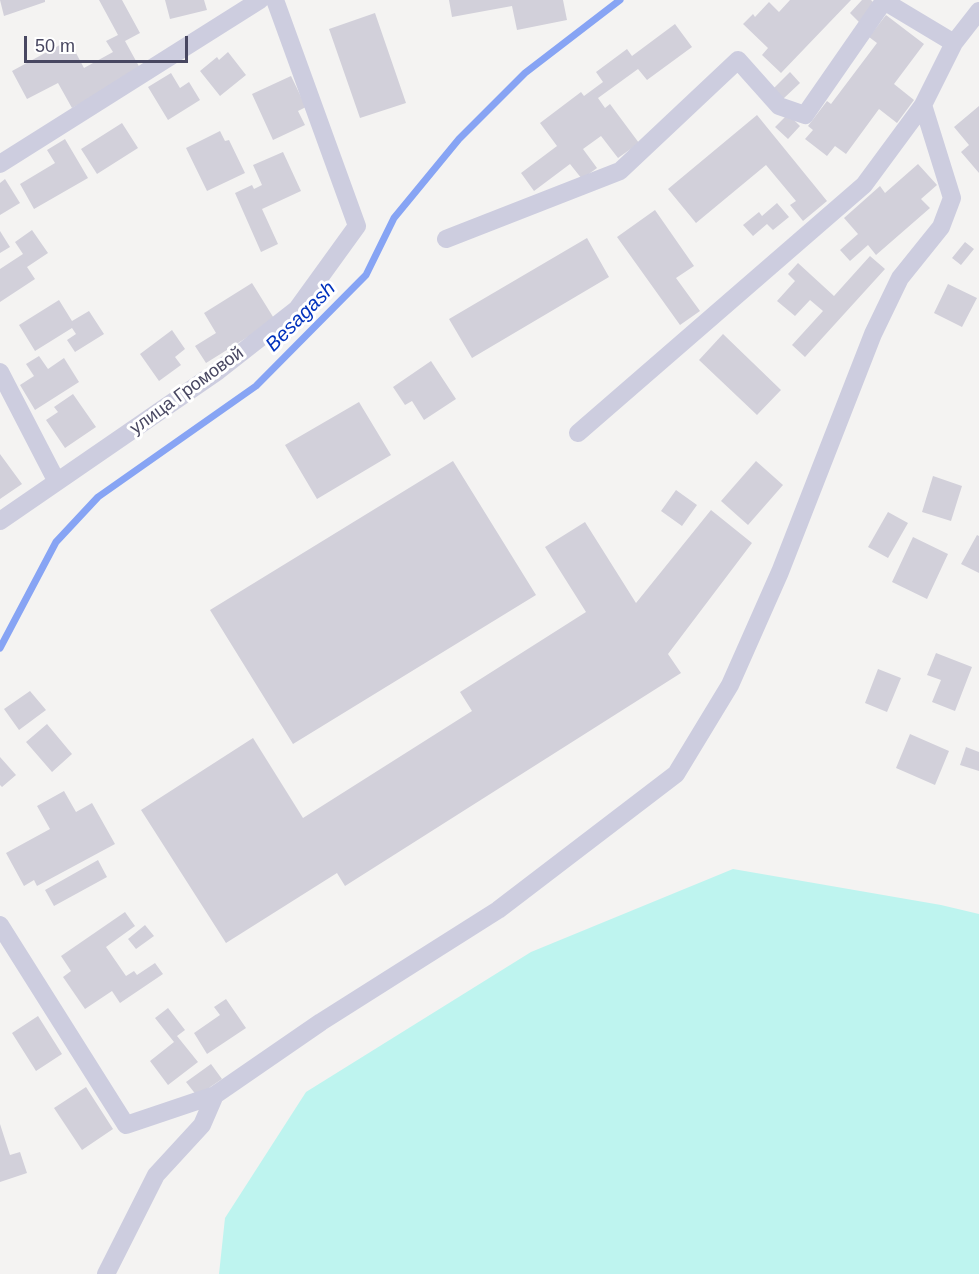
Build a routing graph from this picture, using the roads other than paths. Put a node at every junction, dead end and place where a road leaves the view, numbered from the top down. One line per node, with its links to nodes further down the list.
1 (260, 0): 6 (street)
2 (274, 0): 10 (street, улица Громовой)
3 (979, 11): 4 (street)
4 (954, 43): 5 (street); 7 (street)
5 (923, 105): 9 (street); 13 (street)
6 (0, 165)
7 (446, 239)
8 (0, 372): 10 (street)
9 (578, 433)
10 (57, 482): 11 (street, улица Громовой)
11 (0, 520)
12 (0, 925): 13 (street)
13 (215, 1095): 14 (street)
14 (106, 1274)

